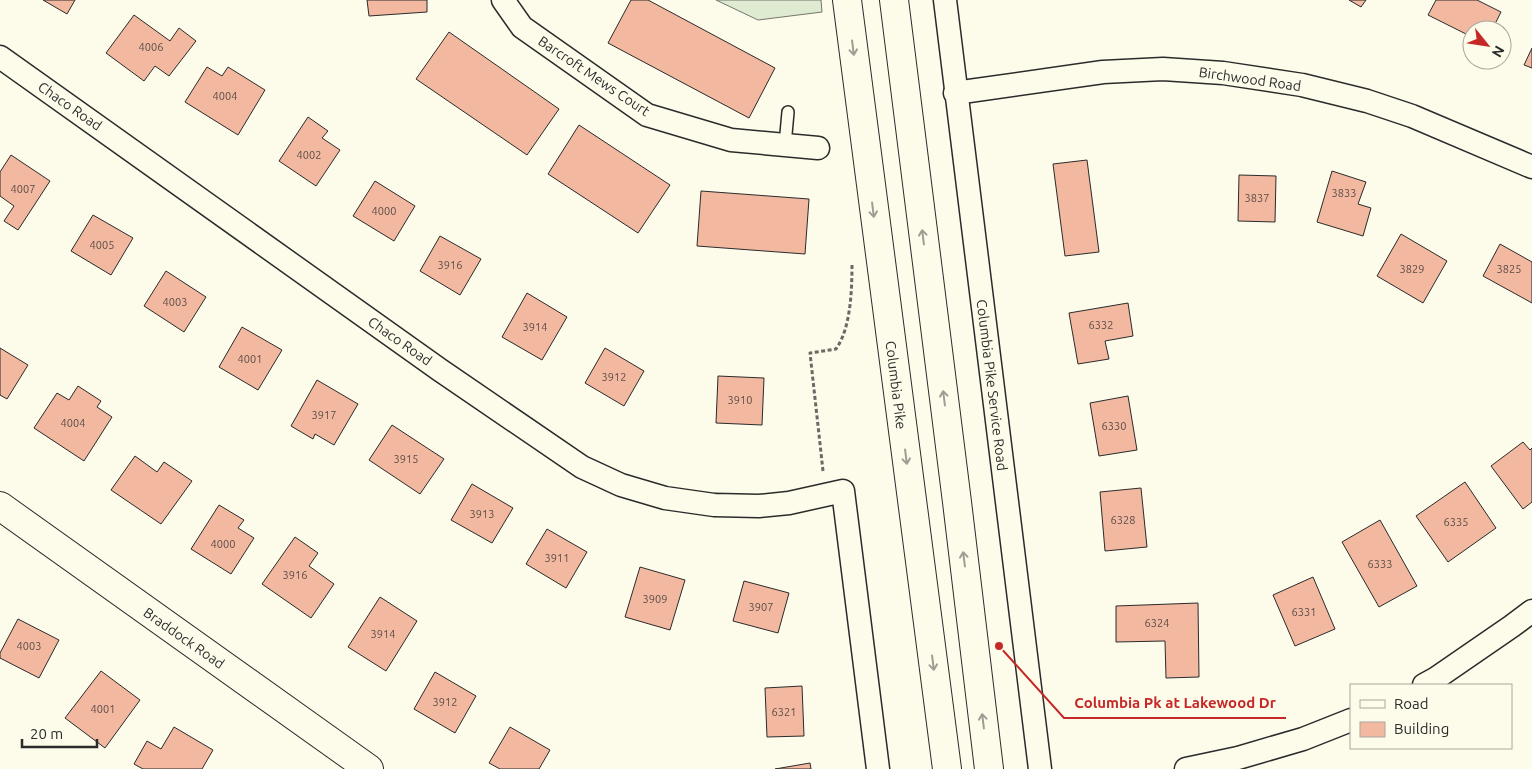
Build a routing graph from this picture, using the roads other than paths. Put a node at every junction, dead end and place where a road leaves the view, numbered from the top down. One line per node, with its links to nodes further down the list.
1 (503, 0): 8 (street, Barcroft Mews Court)
2 (847, 0): 17 (main road, Columbia Pike, one-way to 17)
3 (894, 0): 18 (main road, one-way to 3)
4 (945, 0): 6 (street, Columbia Pike Service Road)
5 (0, 57): 16 (street, Chaco Road)
6 (955, 93): 10 (street, Birchwood Road); 19 (street, Columbia Pike Service Road)
7 (788, 112): 8 (lane)
8 (785, 145): 9 (street, Barcroft Mews Court)
9 (818, 148)
10 (1532, 167)
11 (0, 506): 15 (main road, Braddock Road)
12 (1532, 611): 13 (street)
13 (1426, 684)
14 (1350, 720): 20 (street)
15 (369, 769)
16 (878, 769)
17 (947, 769)
18 (989, 769)
19 (1040, 769)
20 (1186, 769)

